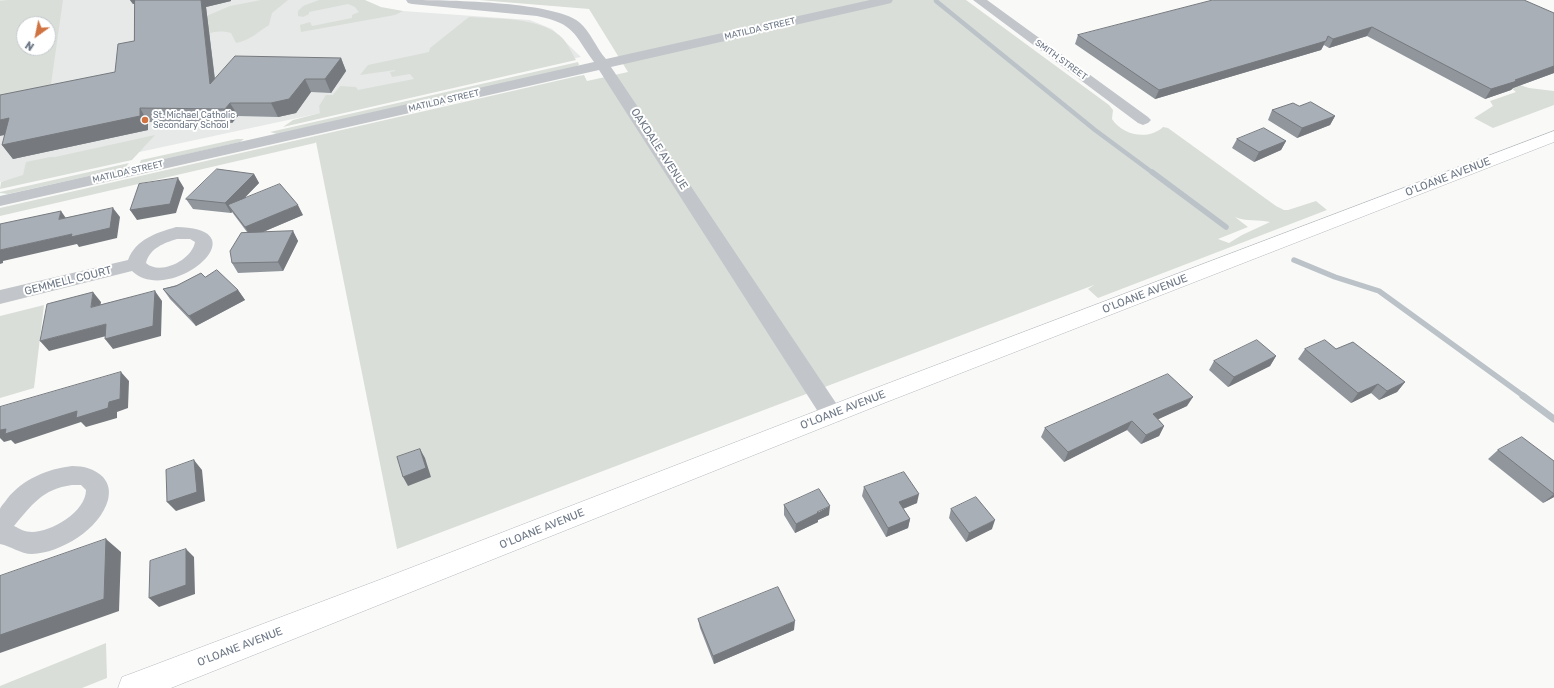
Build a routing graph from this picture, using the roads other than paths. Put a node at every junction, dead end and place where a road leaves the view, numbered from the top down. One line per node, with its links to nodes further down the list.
1 (412, 0): 4 (street, OAKDALE AVENUE)
2 (888, 0): 4 (street, MATILDA STREET)
3 (979, 0): 5 (street, SMITH STREET)
4 (603, 65): 7 (street, MATILDA STREET); 10 (street, OAKDALE AVENUE)
5 (1144, 120)
6 (1554, 136): 10 (main road, O'LOANE AVENUE)
7 (0, 201)
8 (136, 264): 9 (street, GEMMELL COURT)
9 (0, 298)
10 (832, 414): 13 (main road, O'LOANE AVENUE)
11 (0, 524): 12 (street)
12 (0, 533)
13 (133, 688)

